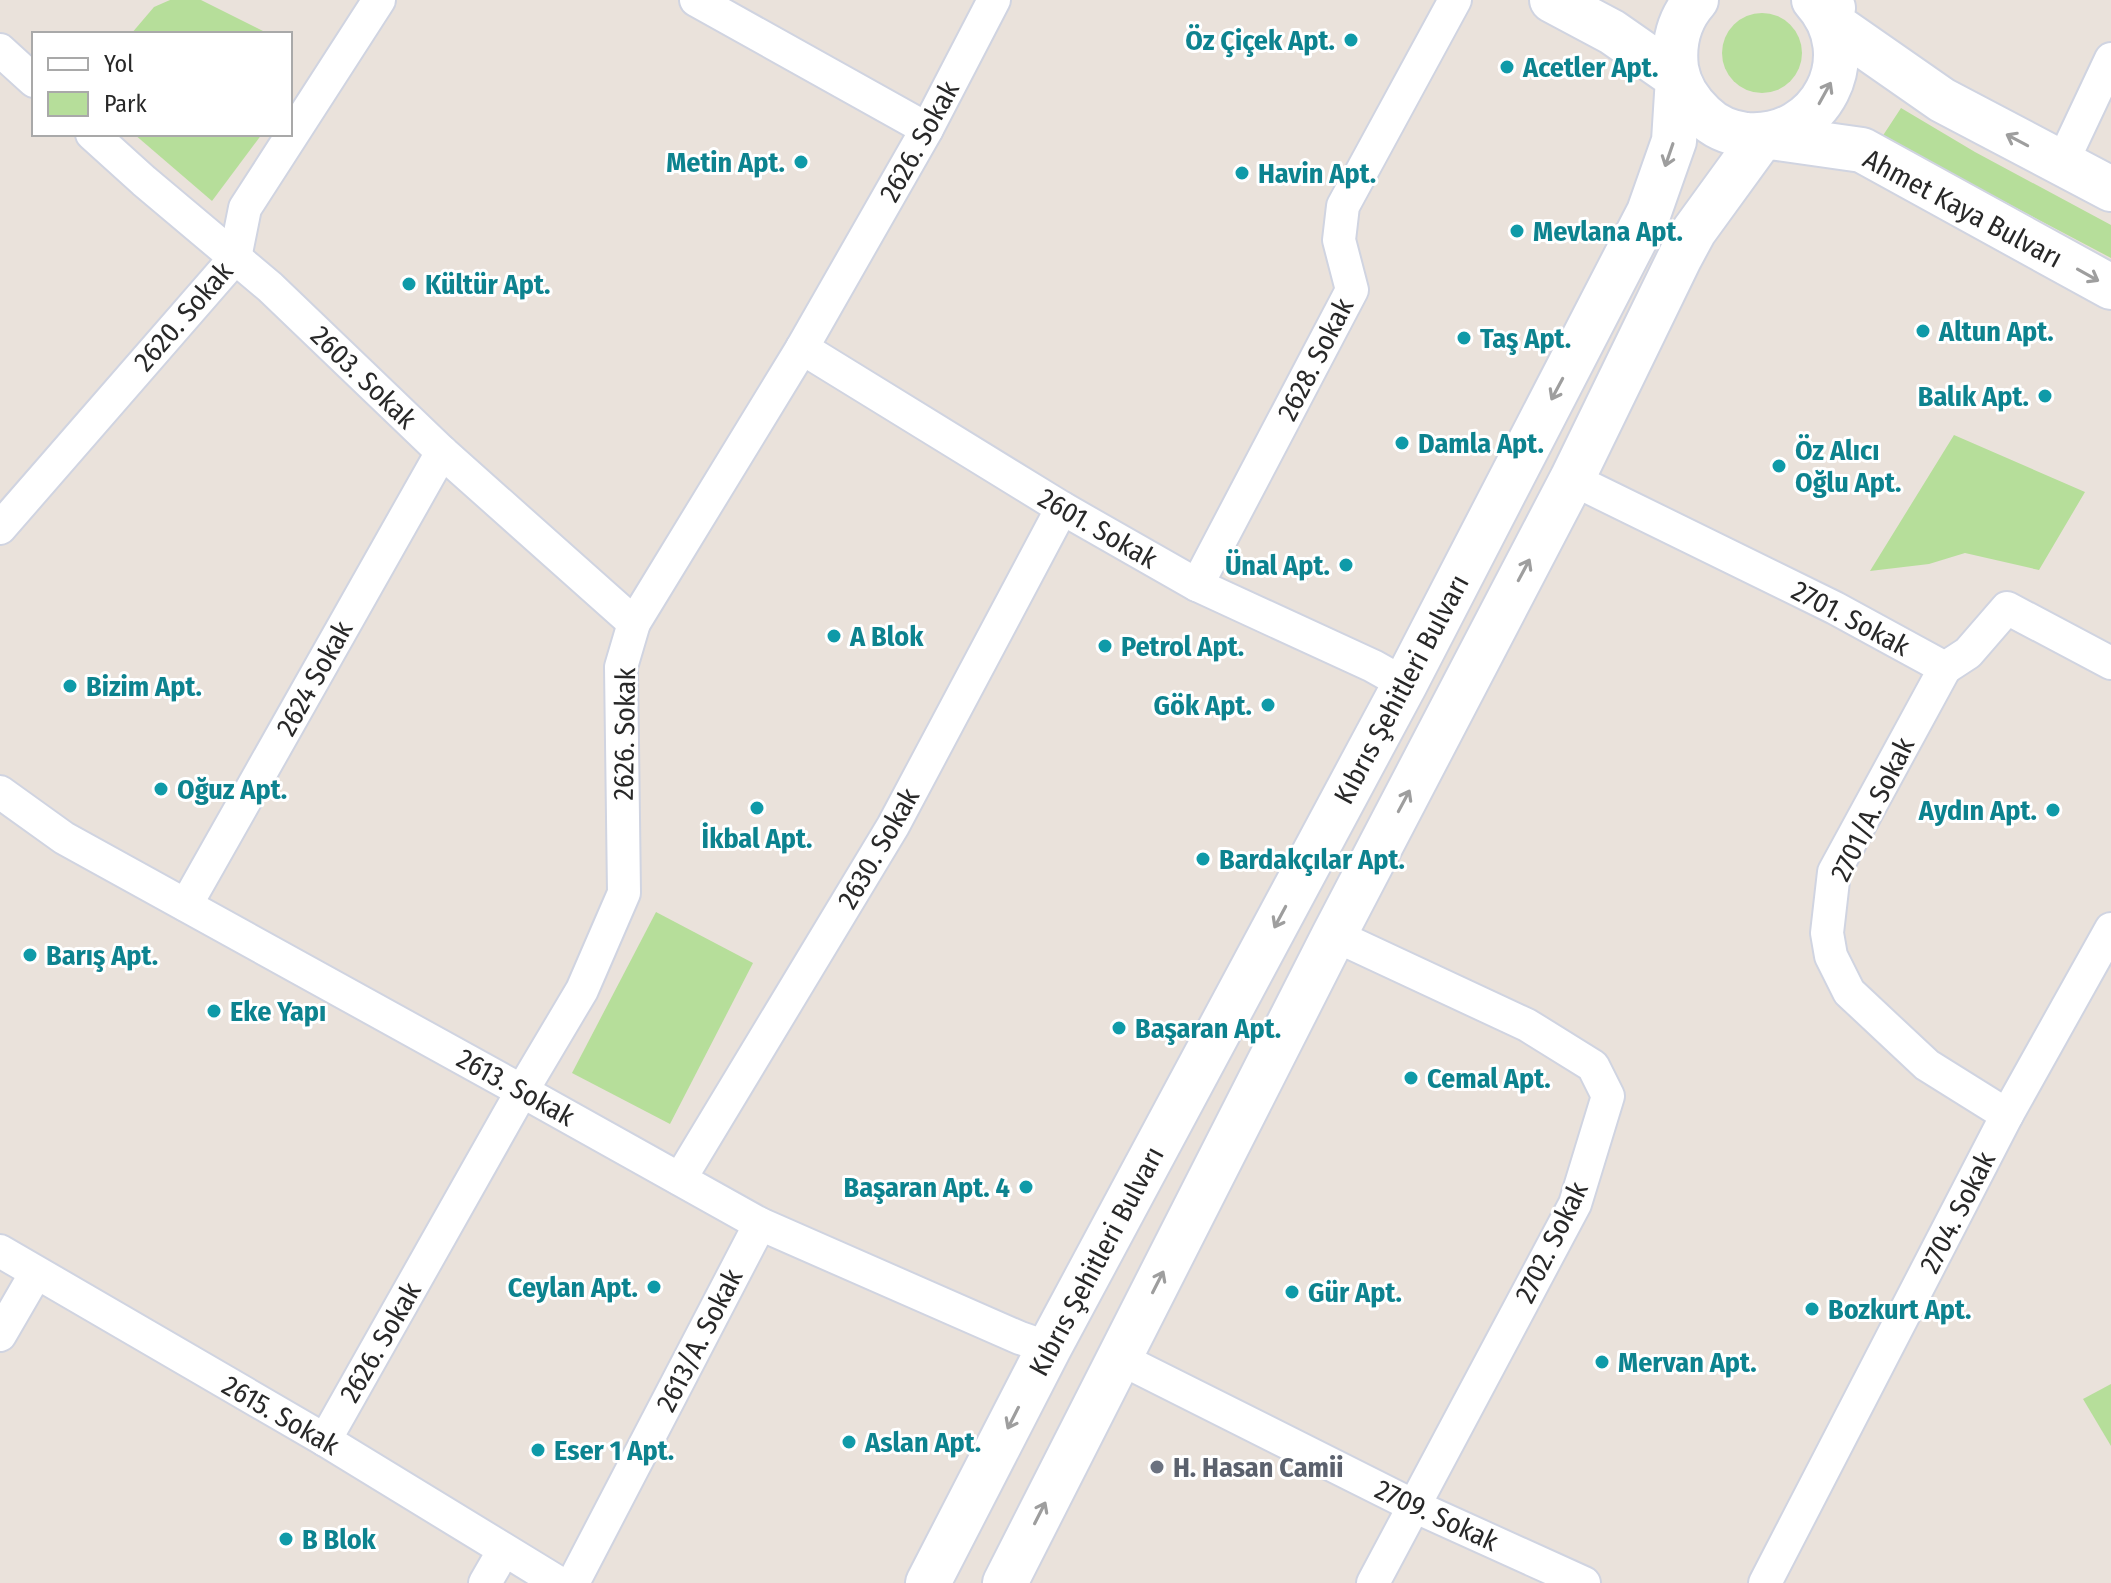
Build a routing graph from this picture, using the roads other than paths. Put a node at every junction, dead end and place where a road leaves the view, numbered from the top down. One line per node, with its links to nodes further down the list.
1 (379, 0): 13 (street, 2620. Sokak)
2 (696, 0): 12 (street)
3 (994, 0): 12 (street, 2626. Sokak)
4 (1455, 0): 26 (street, 2628. Sokak)
5 (1552, 0): 10 (main road)
6 (1696, 0): 10 (main road, Kıbrıs Şehitleri Bulvarı)
7 (1827, 7): 16 (main road, one-way to 7); 17 (main road, one-way to 7)
8 (0, 50): 11 (street)
9 (2111, 59): 17 (street)
10 (1678, 78): 16 (main road, Ahmet Kaya Bulvarı); 30 (main road, Kıbrıs Şehitleri Bulvarı, one-way to 30)
11 (32, 79)
12 (927, 129): 21 (street, 2626. Sokak)
13 (292, 135)
14 (94, 136): 19 (street, 2603. Sokak)
15 (291, 136): 19 (street, 2620. Sokak)
16 (1763, 136): 20 (main road, Ahmet Kaya Bulvarı, one-way to 20); 23 (main road, Kıbrıs Şehitleri Bulvarı)
17 (2062, 163): 18 (main road)
18 (2111, 189)
19 (235, 258): 22 (street, 2603. Sokak); 25 (street, 2620. Sokak)
20 (2111, 287)
21 (802, 348): 24 (street, 2601. Sokak); 27 (street, 2626. Sokak)
22 (442, 452): 27 (street, 2603. Sokak); 32 (street, 2624 Sokak)
23 (1572, 479): 29 (street, 2701. Sokak); 34 (main road, Kıbrıs Şehitleri Bulvarı, one-way to 23)
24 (1062, 508): 26 (street, 2601. Sokak); 37 (street, 2630. Sokak)
25 (0, 528)
26 (1197, 585): 30 (street, 2601. Sokak)
27 (634, 623): 35 (street, 2626. Sokak)
28 (2111, 663): 29 (street)
29 (1945, 668): 36 (street, 2701/A. Sokak)
30 (1405, 684): 42 (main road, Kıbrıs Şehitleri Bulvarı, one-way to 42)
31 (0, 792): 32 (street, 2613. Sokak)
32 (186, 905): 35 (street, 2613. Sokak)
33 (2111, 929): 36 (street, 2704. Sokak)
34 (1334, 935): 43 (main road, Kıbrıs Şehitleri Bulvarı, one-way to 34); 45 (street, 2702. Sokak)
35 (522, 1091): 37 (street, 2613. Sokak); 44 (street, 2626. Sokak)
36 (2007, 1115): 54 (street, 2704. Sokak)
37 (680, 1179): 38 (street, 2613. Sokak)
38 (760, 1224): 42 (street, 2613. Sokak); 49 (street, 2613/A. Sokak)
39 (0, 1251): 40 (street, 2615. Sokak)
40 (36, 1273): 41 (street); 44 (street, 2615. Sokak)
41 (0, 1335)
42 (1049, 1348): 50 (main road, Kıbrıs Şehitleri Bulvarı, one-way to 50)
43 (1119, 1358): 45 (street, 2709. Sokak); 51 (main road, Kıbrıs Şehitleri Bulvarı, one-way to 43)
44 (325, 1440): 46 (street, 2615. Sokak)
45 (1414, 1506): 52 (street, 2702. Sokak); 53 (street, 2709. Sokak)
46 (504, 1550): 47 (street); 48 (street, 2615. Sokak)
47 (485, 1583)
48 (559, 1583)
49 (573, 1583)
50 (928, 1583)
51 (1005, 1583)
52 (1373, 1583)
53 (1584, 1583)
54 (1765, 1583)

